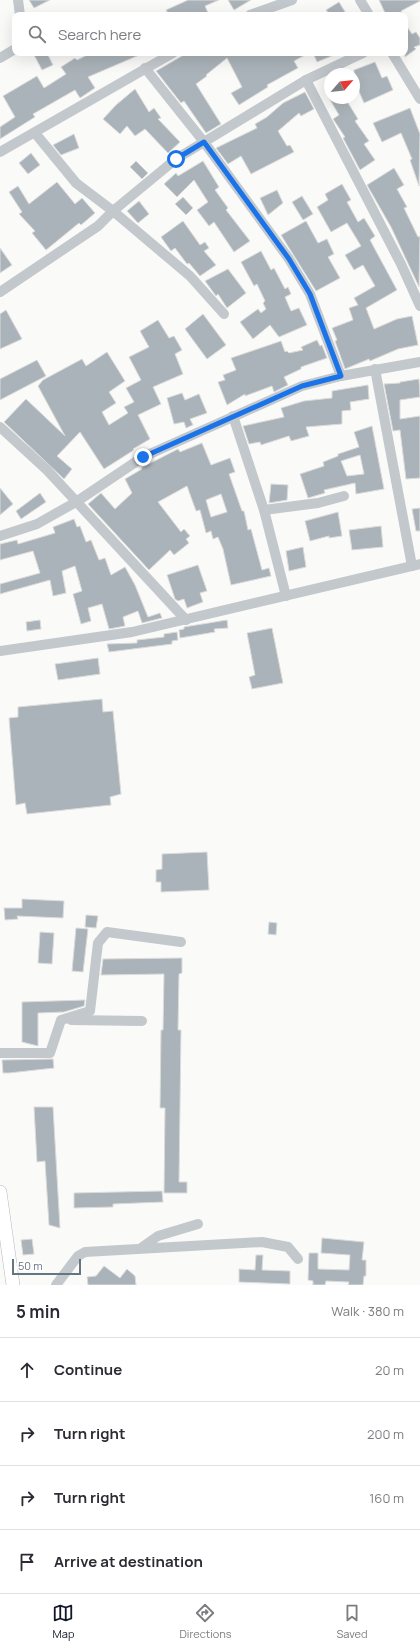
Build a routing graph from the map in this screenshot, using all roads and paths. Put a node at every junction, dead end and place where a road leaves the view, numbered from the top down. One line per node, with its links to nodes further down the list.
1 (18, 0): 4 (street)
2 (292, 0): 5 (street)
3 (360, 0): 6 (street)
4 (20, 12)
5 (258, 12)
6 (367, 12)
7 (12, 52): 11 (street)
8 (167, 56): 12 (street)
9 (357, 56): 13 (street)
10 (394, 56): 14 (street)
11 (0, 58)
12 (145, 68): 15 (street); 16 (street)
13 (306, 80): 16 (street); 20 (street)
14 (420, 99)
15 (35, 133): 17 (street); 18 (street)
16 (204, 142): 18 (street); 24 (street)
17 (0, 152)
18 (113, 211): 19 (street); 21 (street)
19 (0, 292)
20 (420, 306)
21 (224, 314)
22 (420, 362): 23 (street)
23 (375, 369): 24 (street); 31 (street)
24 (341, 376): 25 (street)
25 (233, 416): 28 (street); 29 (street)
26 (0, 427): 28 (street)
27 (344, 496): 29 (street)
28 (76, 502): 30 (street); 33 (street)
29 (264, 510): 32 (street)
30 (0, 536)
31 (416, 565): 32 (street)
32 (286, 596): 33 (street)
33 (186, 620): 34 (street)
34 (0, 651)
35 (181, 942): 36 (street)
36 (61, 1020): 37 (street); 38 (street)
37 (142, 1021)
38 (0, 1053)
39 (0, 1192): 43 (main road)
40 (198, 1224): 41 (street)
41 (141, 1248): 42 (street); 44 (street)
42 (298, 1259)
43 (13, 1285)
44 (56, 1285)

